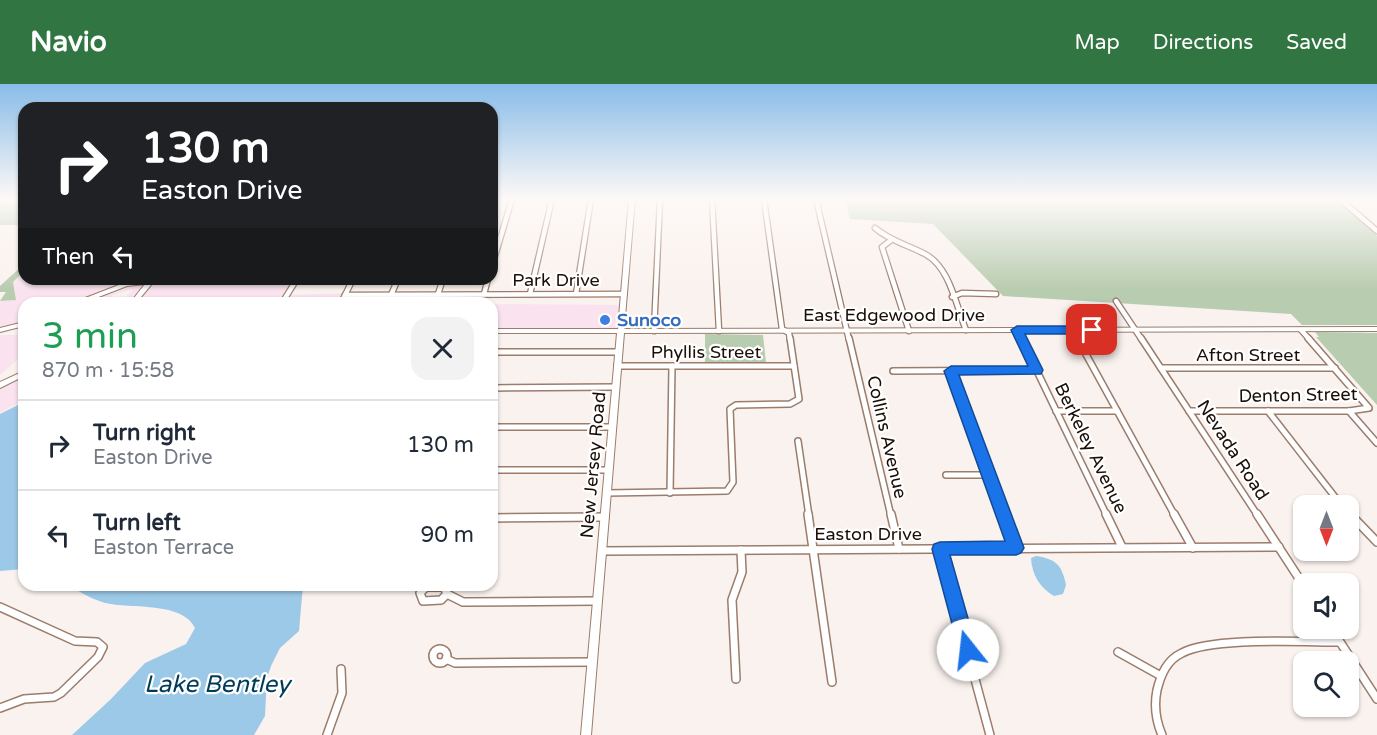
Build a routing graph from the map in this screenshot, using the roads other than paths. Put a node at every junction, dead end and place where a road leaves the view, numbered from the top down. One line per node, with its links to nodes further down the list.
1 (503, 229): 11 (street)
2 (545, 229): 20 (street)
3 (586, 229): 21 (street)
4 (629, 229): 22 (street, New Jersey Road)
5 (659, 229): 40 (street)
6 (714, 229): 41 (street)
7 (769, 229): 42 (street)
8 (823, 229): 43 (street, Collins Avenue)
9 (877, 229): 10 (street)
10 (890, 241): 28 (street); 44 (street)
11 (498, 246)
12 (123, 285): 26 (street)
13 (148, 285): 27 (street)
14 (350, 285): 24 (street)
15 (395, 285): 25 (street)
16 (441, 285): 18 (street)
17 (486, 285): 19 (street)
18 (438, 294): 19 (street, Park Drive); 25 (street, Park Drive)
19 (484, 294): 20 (street, Park Drive)
20 (530, 294): 21 (street, Park Drive)
21 (576, 294): 22 (street, Park Drive)
22 (624, 294): 39 (street, New Jersey Road)
23 (996, 294): 28 (street)
24 (345, 295): 25 (street, Park Drive)
25 (391, 295)
26 (91, 297)
27 (138, 297)
28 (952, 297): 32 (street)
29 (1116, 301): 35 (street, Nevada Road)
30 (18, 326): 31 (street)
31 (0, 330)
32 (966, 330): 33 (street, East Edgewood Drive); 44 (street, East Edgewood Drive)
33 (1017, 330): 34 (street, East Edgewood Drive); 52 (street, Berkeley Avenue)
34 (1072, 330): 35 (street, East Edgewood Drive); 60 (street)
35 (1137, 330): 36 (street, East Edgewood Drive); 50 (street, Nevada Road)
36 (1301, 330): 37 (street, East Edgewood Drive); 51 (street)
37 (1377, 330)
38 (498, 331): 39 (street, East Edgewood Drive)
39 (620, 331): 40 (street, East Edgewood Drive); 46 (street, New Jersey Road)
40 (654, 331): 41 (street, East Edgewood Drive)
41 (721, 331): 42 (street, East Edgewood Drive)
42 (785, 331): 43 (street, East Edgewood Drive); 49 (street)
43 (847, 331): 44 (street, East Edgewood Drive); 84 (street, Collins Avenue)
44 (909, 331)
45 (498, 352): 46 (street)
46 (618, 352): 47 (street, New Jersey Road)
47 (617, 366): 48 (street, Phyllis Street); 57 (street, New Jersey Road)
48 (672, 366): 49 (street, Phyllis Street); 73 (street)
49 (794, 366): 73 (street)
50 (1161, 368): 51 (street, Afton Street); 61 (street, Nevada Road)
51 (1335, 368): 63 (street, Denton Street)
52 (1037, 370): 54 (street); 59 (street, Berkeley Avenue)
53 (893, 371): 54 (street)
54 (951, 371): 71 (street)
55 (18, 375): 56 (street)
56 (0, 386)
57 (615, 387): 58 (street); 65 (street, New Jersey Road)
58 (498, 388)
59 (1056, 411): 60 (street); 79 (street, Berkeley Avenue)
60 (1117, 411): 81 (street)
61 (1189, 411): 62 (street, Denton Street); 82 (street, Nevada Road)
62 (1268, 411): 63 (street, Denton Street); 74 (street)
63 (1349, 411): 67 (street)
64 (498, 427): 65 (street)
65 (612, 427): 69 (street, New Jersey Road)
66 (798, 441): 83 (street)
67 (1377, 443)
68 (498, 470): 69 (street)
69 (609, 470): 72 (street, New Jersey Road)
70 (946, 475): 71 (street)
71 (989, 475): 80 (street)
72 (607, 493): 73 (street); 75 (street, New Jersey Road)
73 (670, 493)
74 (1333, 495)
75 (605, 517): 76 (street); 87 (street, New Jersey Road)
76 (498, 518)
77 (1359, 523): 78 (street)
78 (1377, 542)
79 (1122, 547): 80 (street, Easton Drive); 81 (street, Easton Drive)
80 (1016, 548): 85 (street, Easton Drive)
81 (1193, 548): 82 (street, Easton Drive)
82 (1279, 548): 88 (street, Nevada Road)
83 (813, 549): 84 (street, Easton Drive); 86 (street, Easton Drive); 100 (street)
84 (898, 549): 85 (street, Easton Drive)
85 (940, 549): 105 (street)
86 (741, 550): 87 (street, Easton Drive); 99 (street)
87 (602, 551): 90 (street, New Jersey Road)
88 (1295, 573)
89 (447, 594): 90 (street)
90 (597, 601): 96 (street, New Jersey Road)
91 (0, 608): 102 (street)
92 (1337, 639): 93 (street)
93 (1339, 642): 98 (street); 101 (street)
94 (1118, 652): 98 (street)
95 (446, 659): 96 (street)
96 (592, 662): 104 (street, New Jersey Road)
97 (340, 669): 103 (street)
98 (1161, 676): 106 (street)
99 (736, 679)
100 (832, 682)
101 (1377, 699)
102 (0, 708)
103 (327, 735)
104 (586, 735)
105 (990, 735)
106 (1162, 735)

